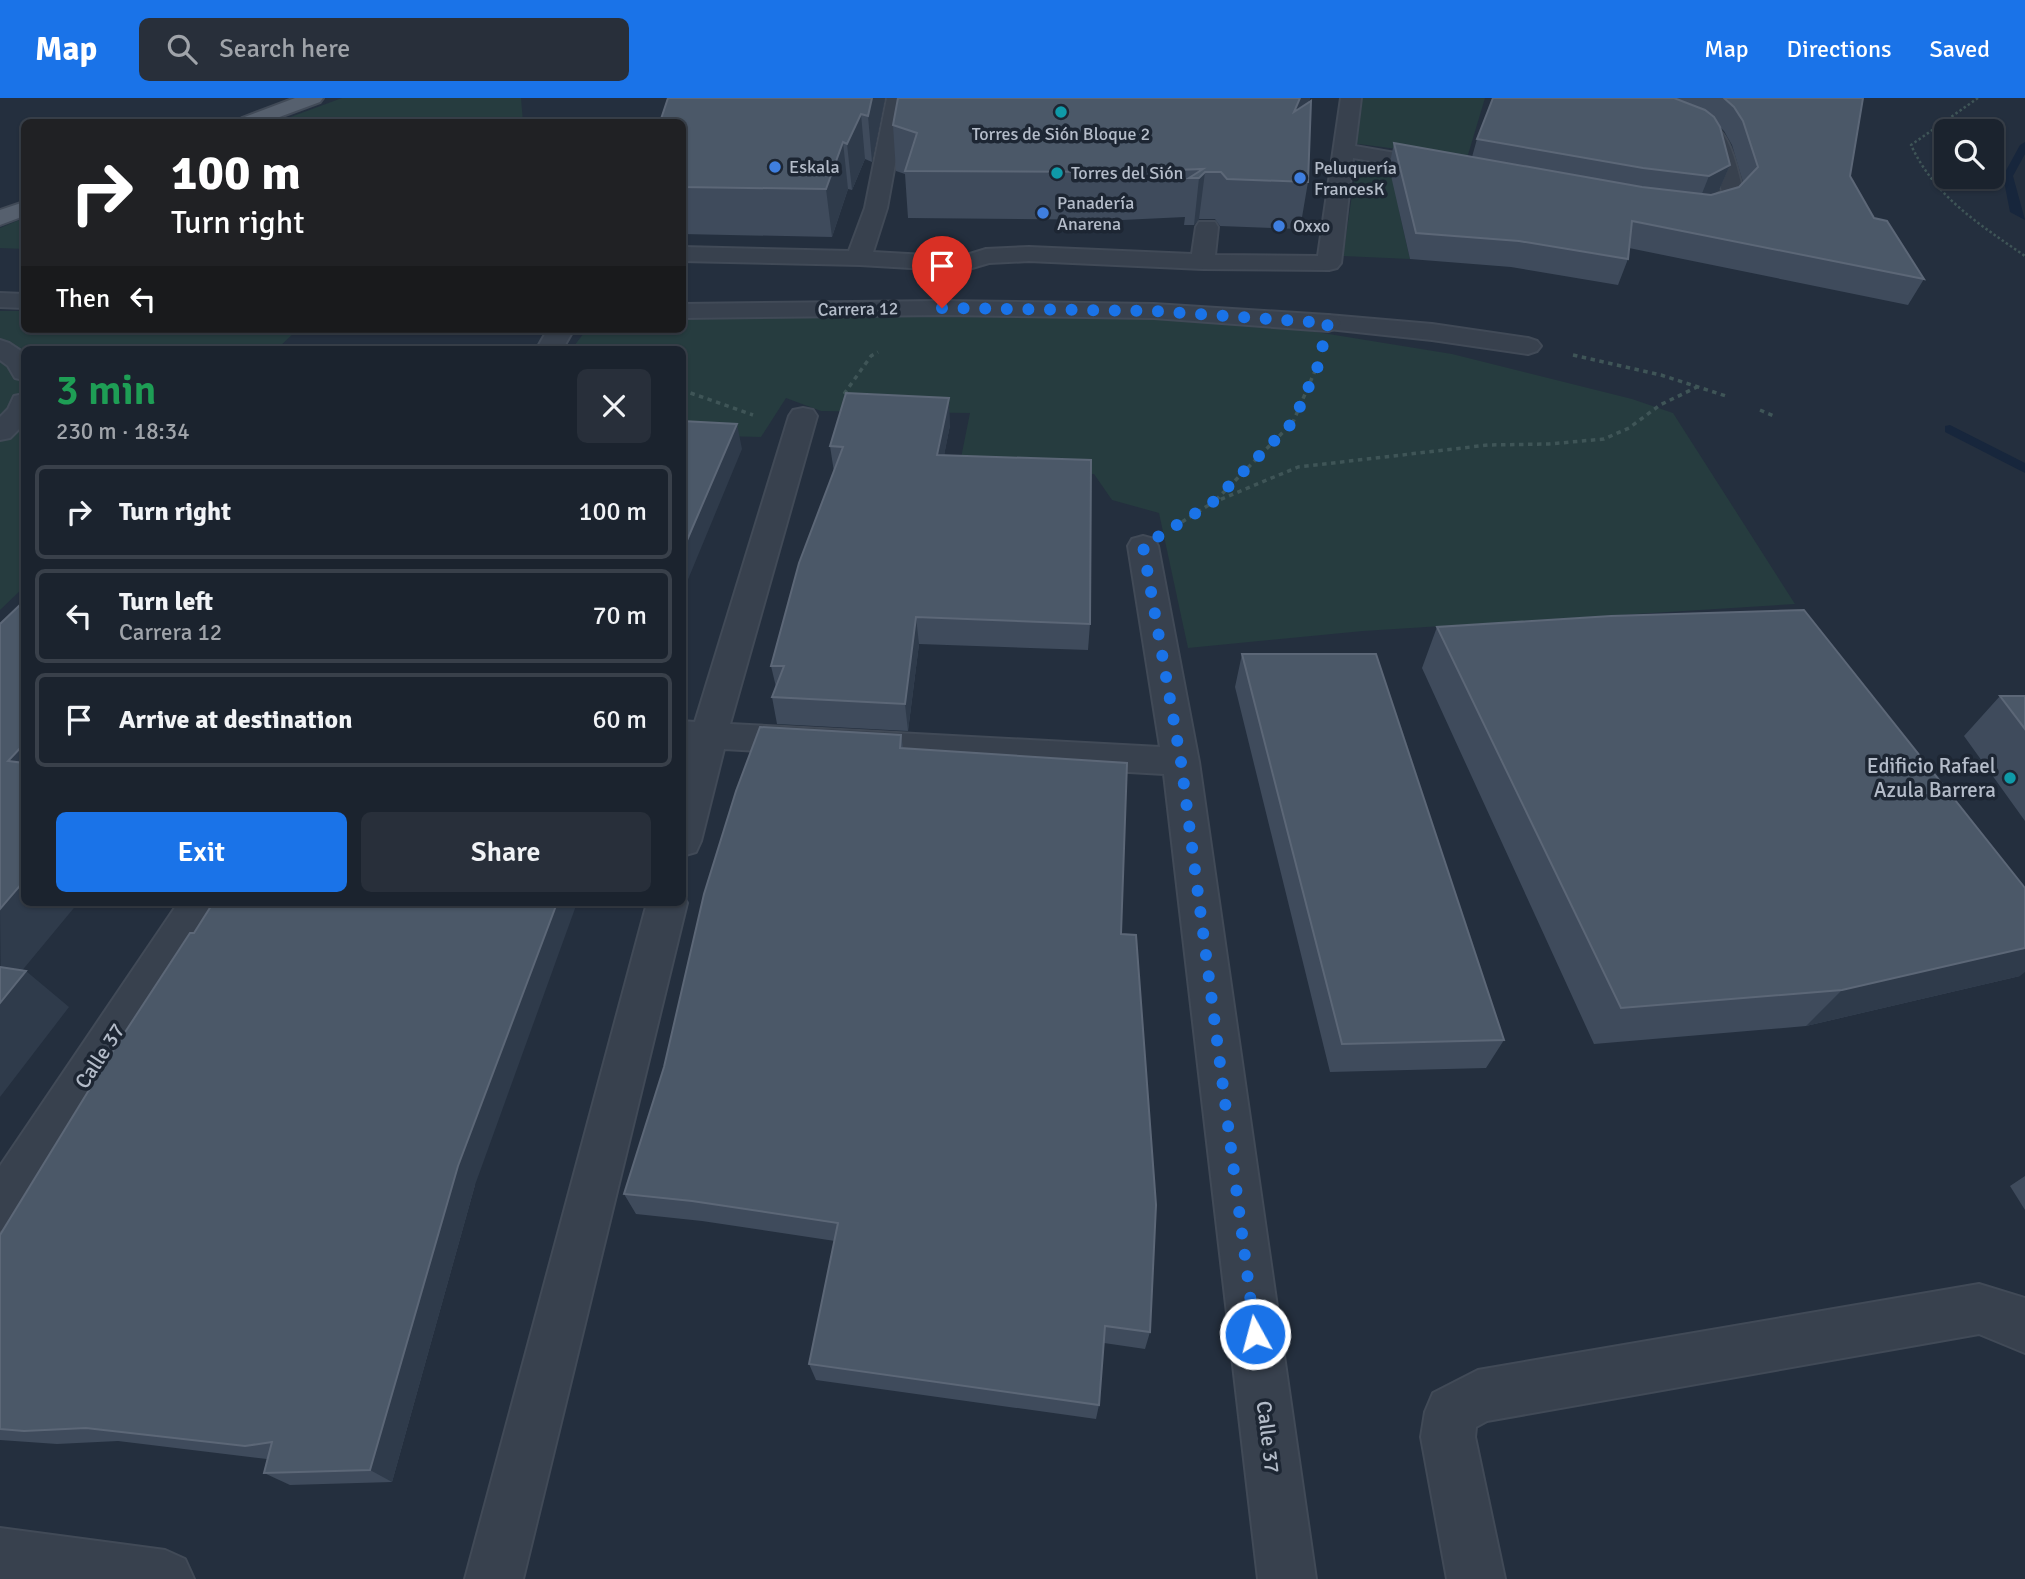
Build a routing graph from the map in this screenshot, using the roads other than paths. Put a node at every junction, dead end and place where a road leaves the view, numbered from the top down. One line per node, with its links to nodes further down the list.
1 (313, 98): 4 (main road)
2 (898, 98): 13 (street)
3 (1352, 98): 6 (street)
4 (257, 119)
5 (1692, 122): 8 (street)
6 (1343, 150): 7 (street); 14 (street)
7 (1460, 170)
8 (1673, 208)
9 (21, 210): 10 (main road)
10 (0, 218)
11 (1207, 227): 14 (street)
12 (686, 254): 13 (street)
13 (860, 258): 15 (street)
14 (1203, 262): 15 (street)
15 (948, 288): 18 (street, Carrera 12); 19 (street, Carrera 12)
16 (0, 300): 17 (street)
17 (21, 301)
18 (686, 311)
19 (1528, 346)
20 (0, 348): 21 (street)
21 (21, 364)
22 (21, 412): 24 (street)
23 (802, 423): 26 (street)
24 (0, 432)
25 (1143, 546): 27 (street, Calle 37)
26 (696, 735): 27 (street); 28 (street)
27 (1181, 762): 36 (street, Calle 37)
28 (686, 811)
29 (198, 906): 31 (street, Calle 37)
30 (666, 906): 35 (street)
31 (0, 1208)
32 (2025, 1327): 37 (street)
33 (0, 1557): 34 (street)
34 (165, 1579)
35 (494, 1579)
36 (1287, 1579)
37 (1476, 1579)

